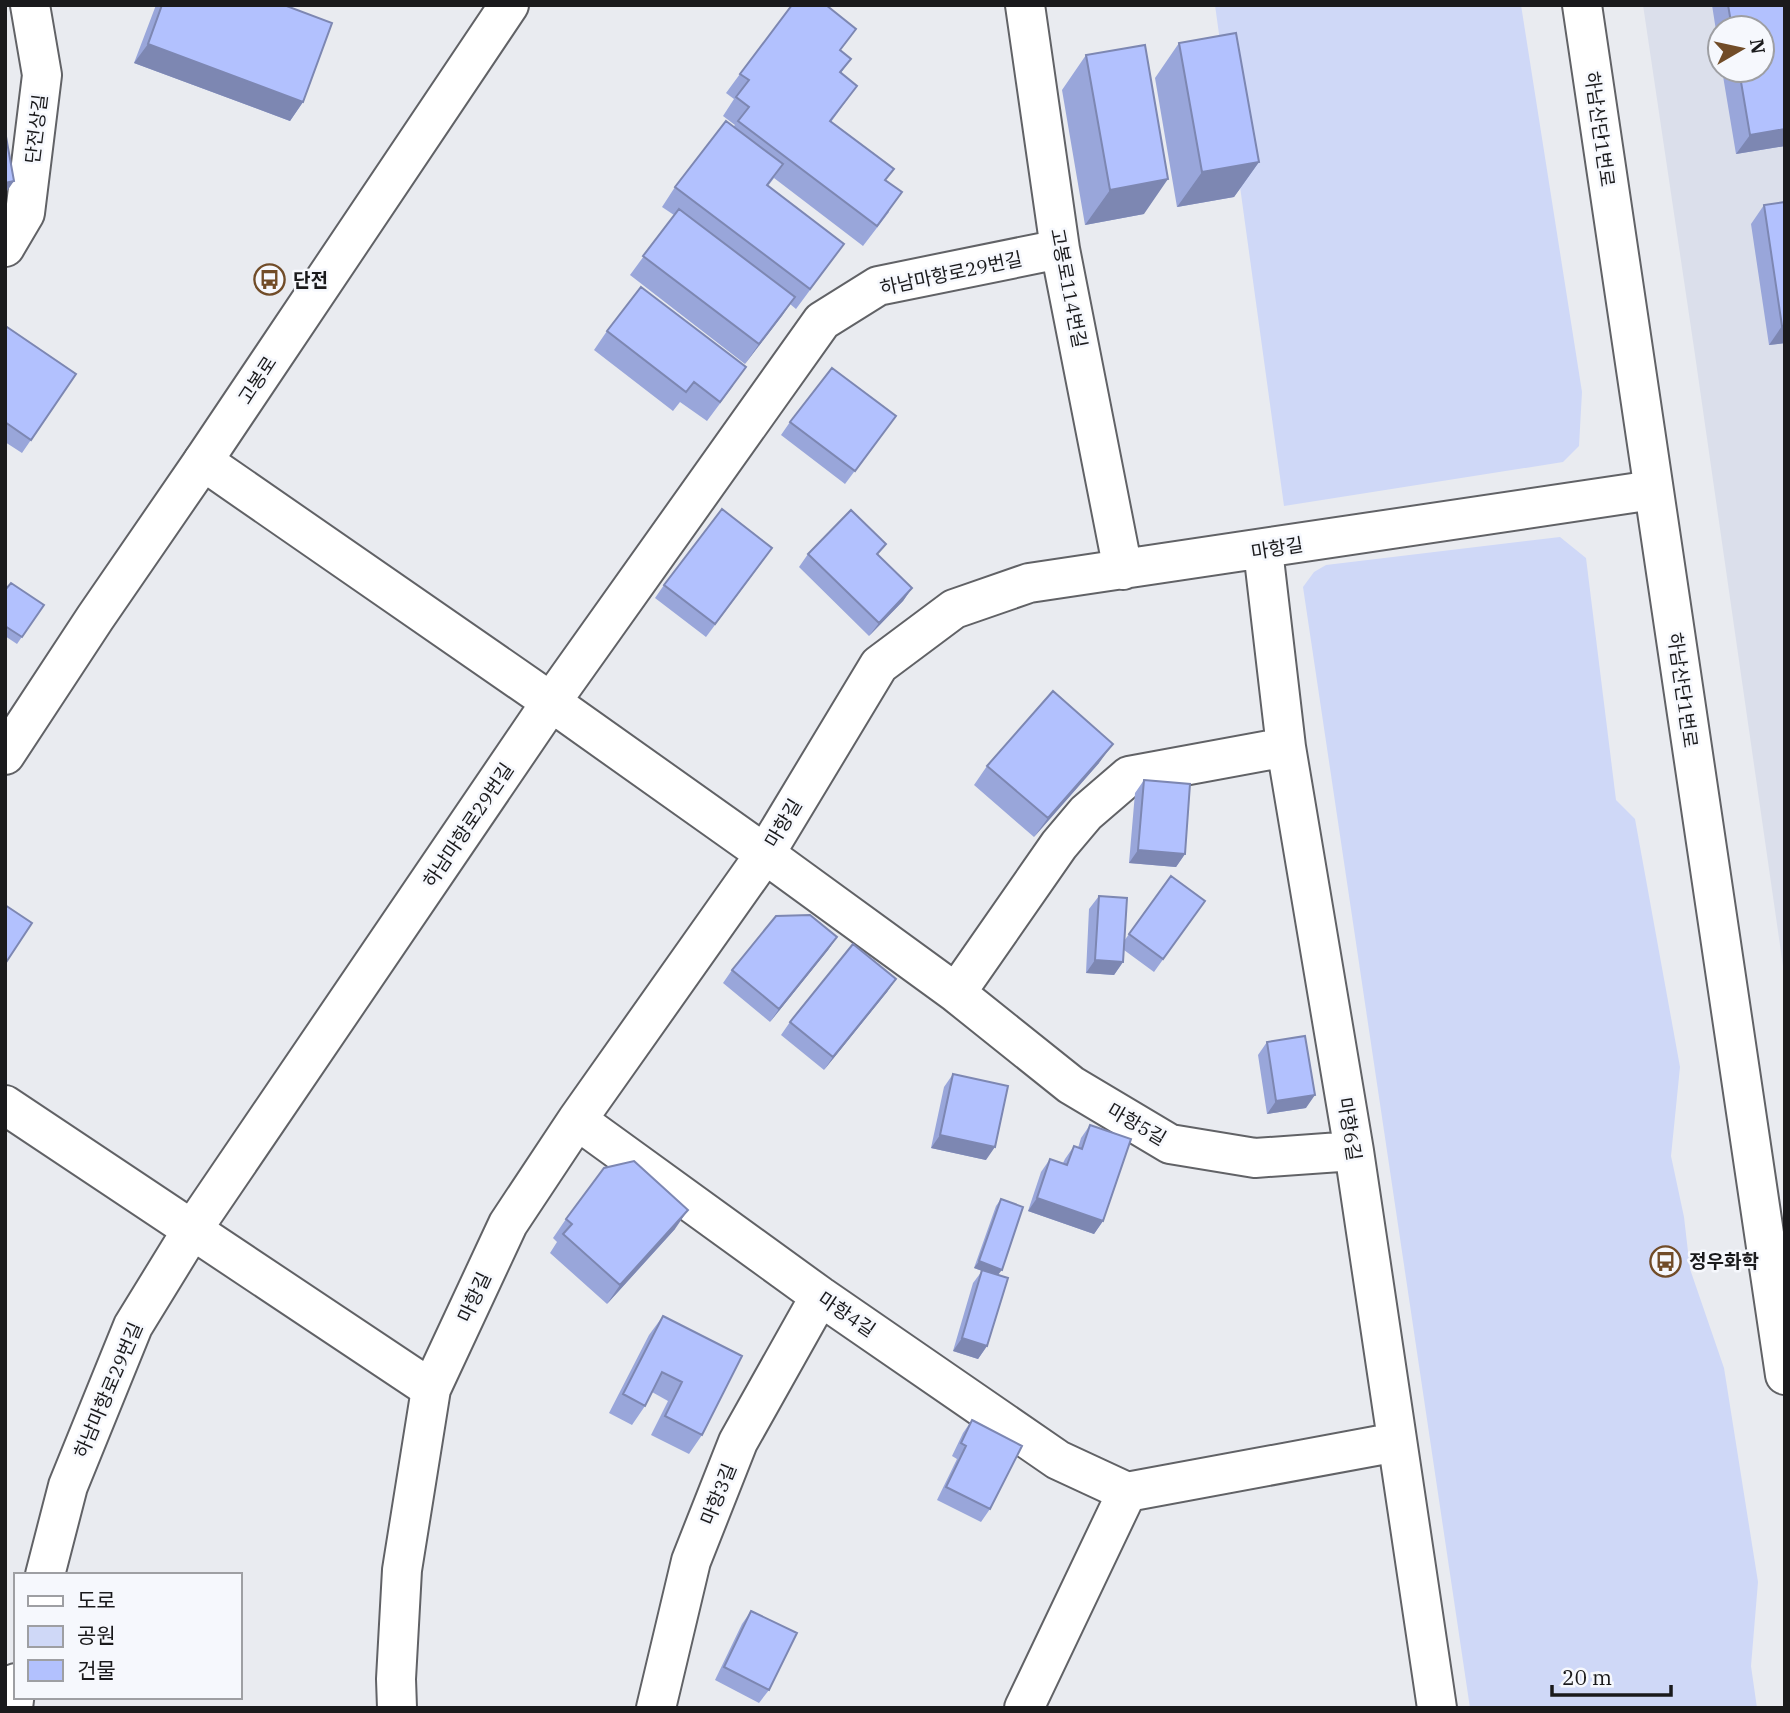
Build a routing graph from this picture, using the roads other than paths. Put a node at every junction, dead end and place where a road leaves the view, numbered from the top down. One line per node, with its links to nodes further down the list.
1 (30, 5): 5 (street, 단전상길)
2 (509, 5): 7 (street, 고봉로)
3 (1025, 5): 6 (street, 고봉로114번길)
4 (1582, 5): 8 (street, 하남산단1번로)
5 (5, 247)
6 (1060, 249): 10 (street, 고봉로114번길); 11 (street, 하남마항로29번길)
7 (203, 461): 11 (street, 마항5길); 13 (street, 고봉로)
8 (1653, 490): 9 (street, 마항길); 21 (street, 하남산단1번로)
9 (1263, 550): 10 (street, 마항길); 12 (street, 마항6길)
10 (1123, 570): 14 (street, 마항길)
11 (551, 702): 14 (street, 마항5길); 19 (street, 하남마항로29번길)
12 (1286, 747): 15 (street); 18 (street, 마항6길)
13 (5, 755)
14 (765, 854): 15 (street, 마항5길); 17 (street, 마항길)
15 (956, 993): 18 (street, 마항5길)
16 (5, 1105): 19 (street)
17 (577, 1120): 20 (street, 마항4길); 22 (street, 마항길)
18 (1353, 1151): 23 (street, 마항6길)
19 (192, 1230): 22 (street); 25 (street, 하남마항로29번길)
20 (820, 1296): 24 (street, 마항4길); 27 (street, 마항3길)
21 (1785, 1375)
22 (431, 1389): 26 (street, 마항길)
23 (1397, 1442): 24 (street); 29 (street, 마항6길)
24 (1127, 1492): 28 (street)
25 (46, 1573)
26 (397, 1708)
27 (656, 1708)
28 (1024, 1708)
29 (1437, 1708)

